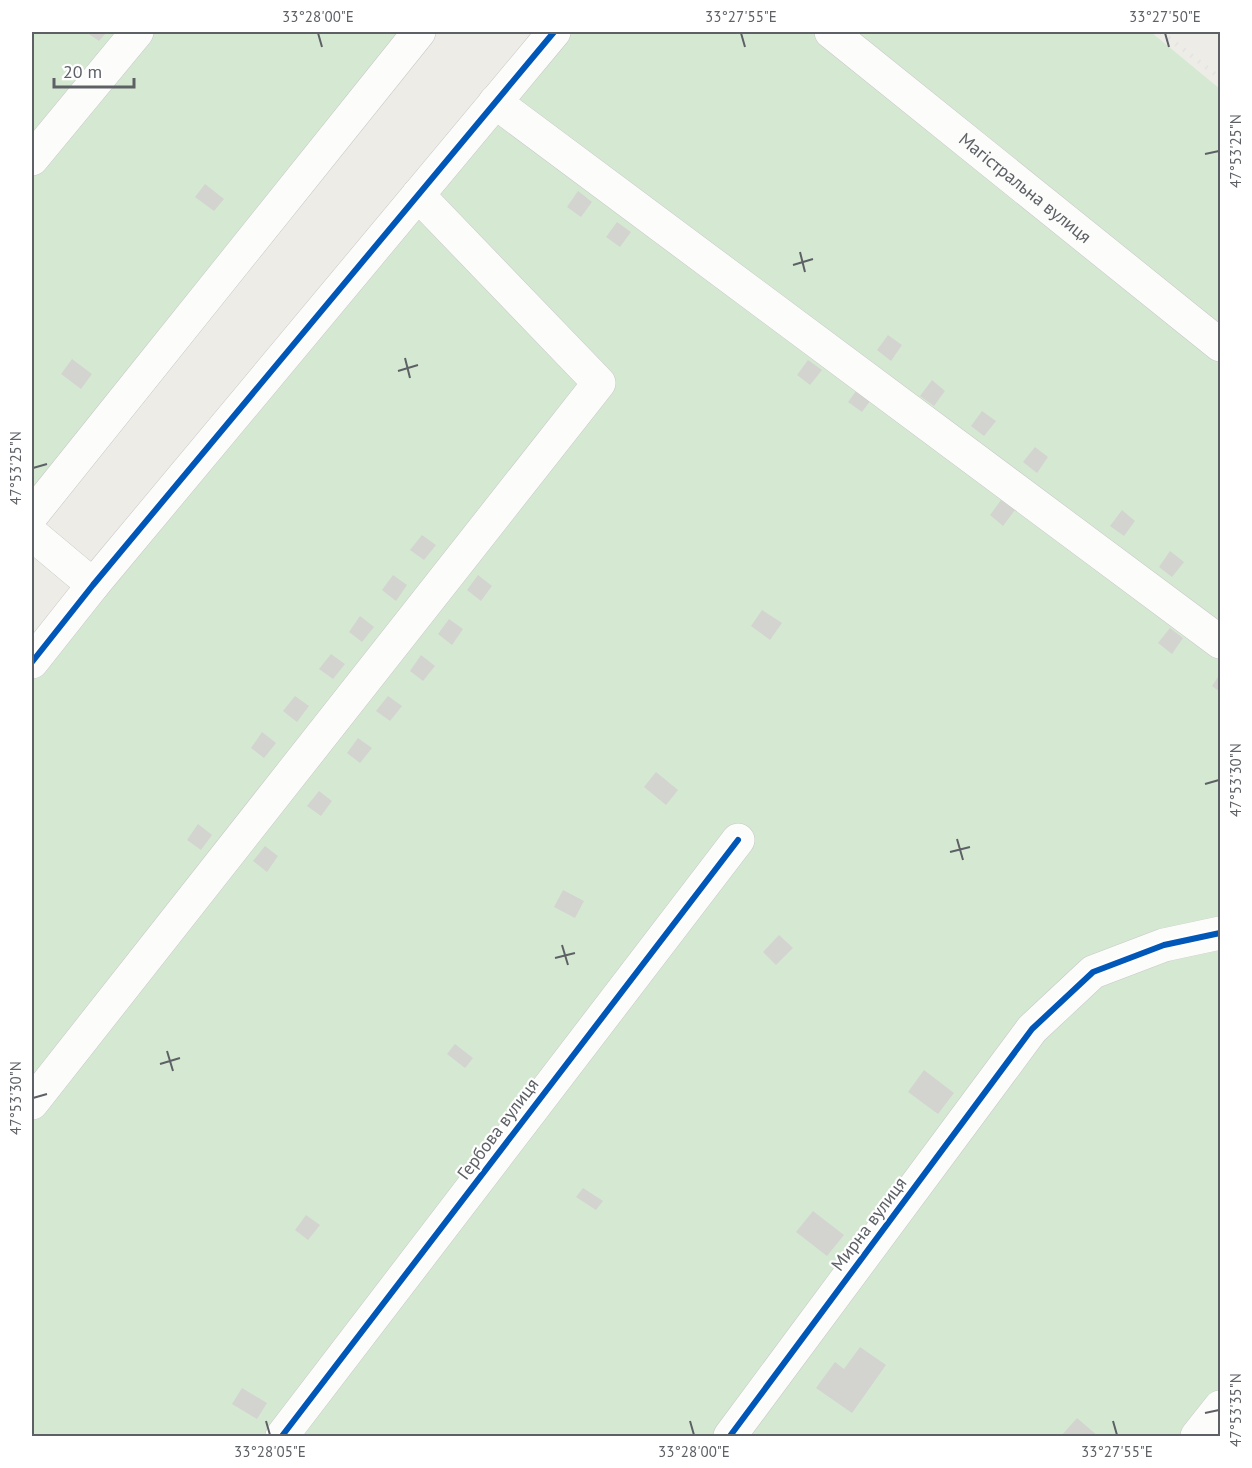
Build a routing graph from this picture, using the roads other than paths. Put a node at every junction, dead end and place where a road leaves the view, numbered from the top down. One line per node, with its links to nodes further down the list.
1 (137, 32): 6 (street)
2 (419, 32): 9 (street)
3 (554, 32): 5 (street)
4 (831, 32): 8 (street, Магістральна вулиця)
5 (495, 102): 7 (street); 12 (street)
6 (32, 159)
7 (418, 195): 11 (street); 16 (street)
8 (1221, 345)
9 (32, 515)
10 (32, 534): 11 (street)
11 (93, 585): 13 (street)
12 (1221, 642)
13 (32, 662)
14 (738, 840): 18 (street, Гербова вулиця)
15 (1221, 933): 19 (street, Мирна вулиця)
16 (32, 1103)
17 (1221, 1407): 20 (street)
18 (282, 1437)
19 (730, 1437)
20 (1197, 1437)

